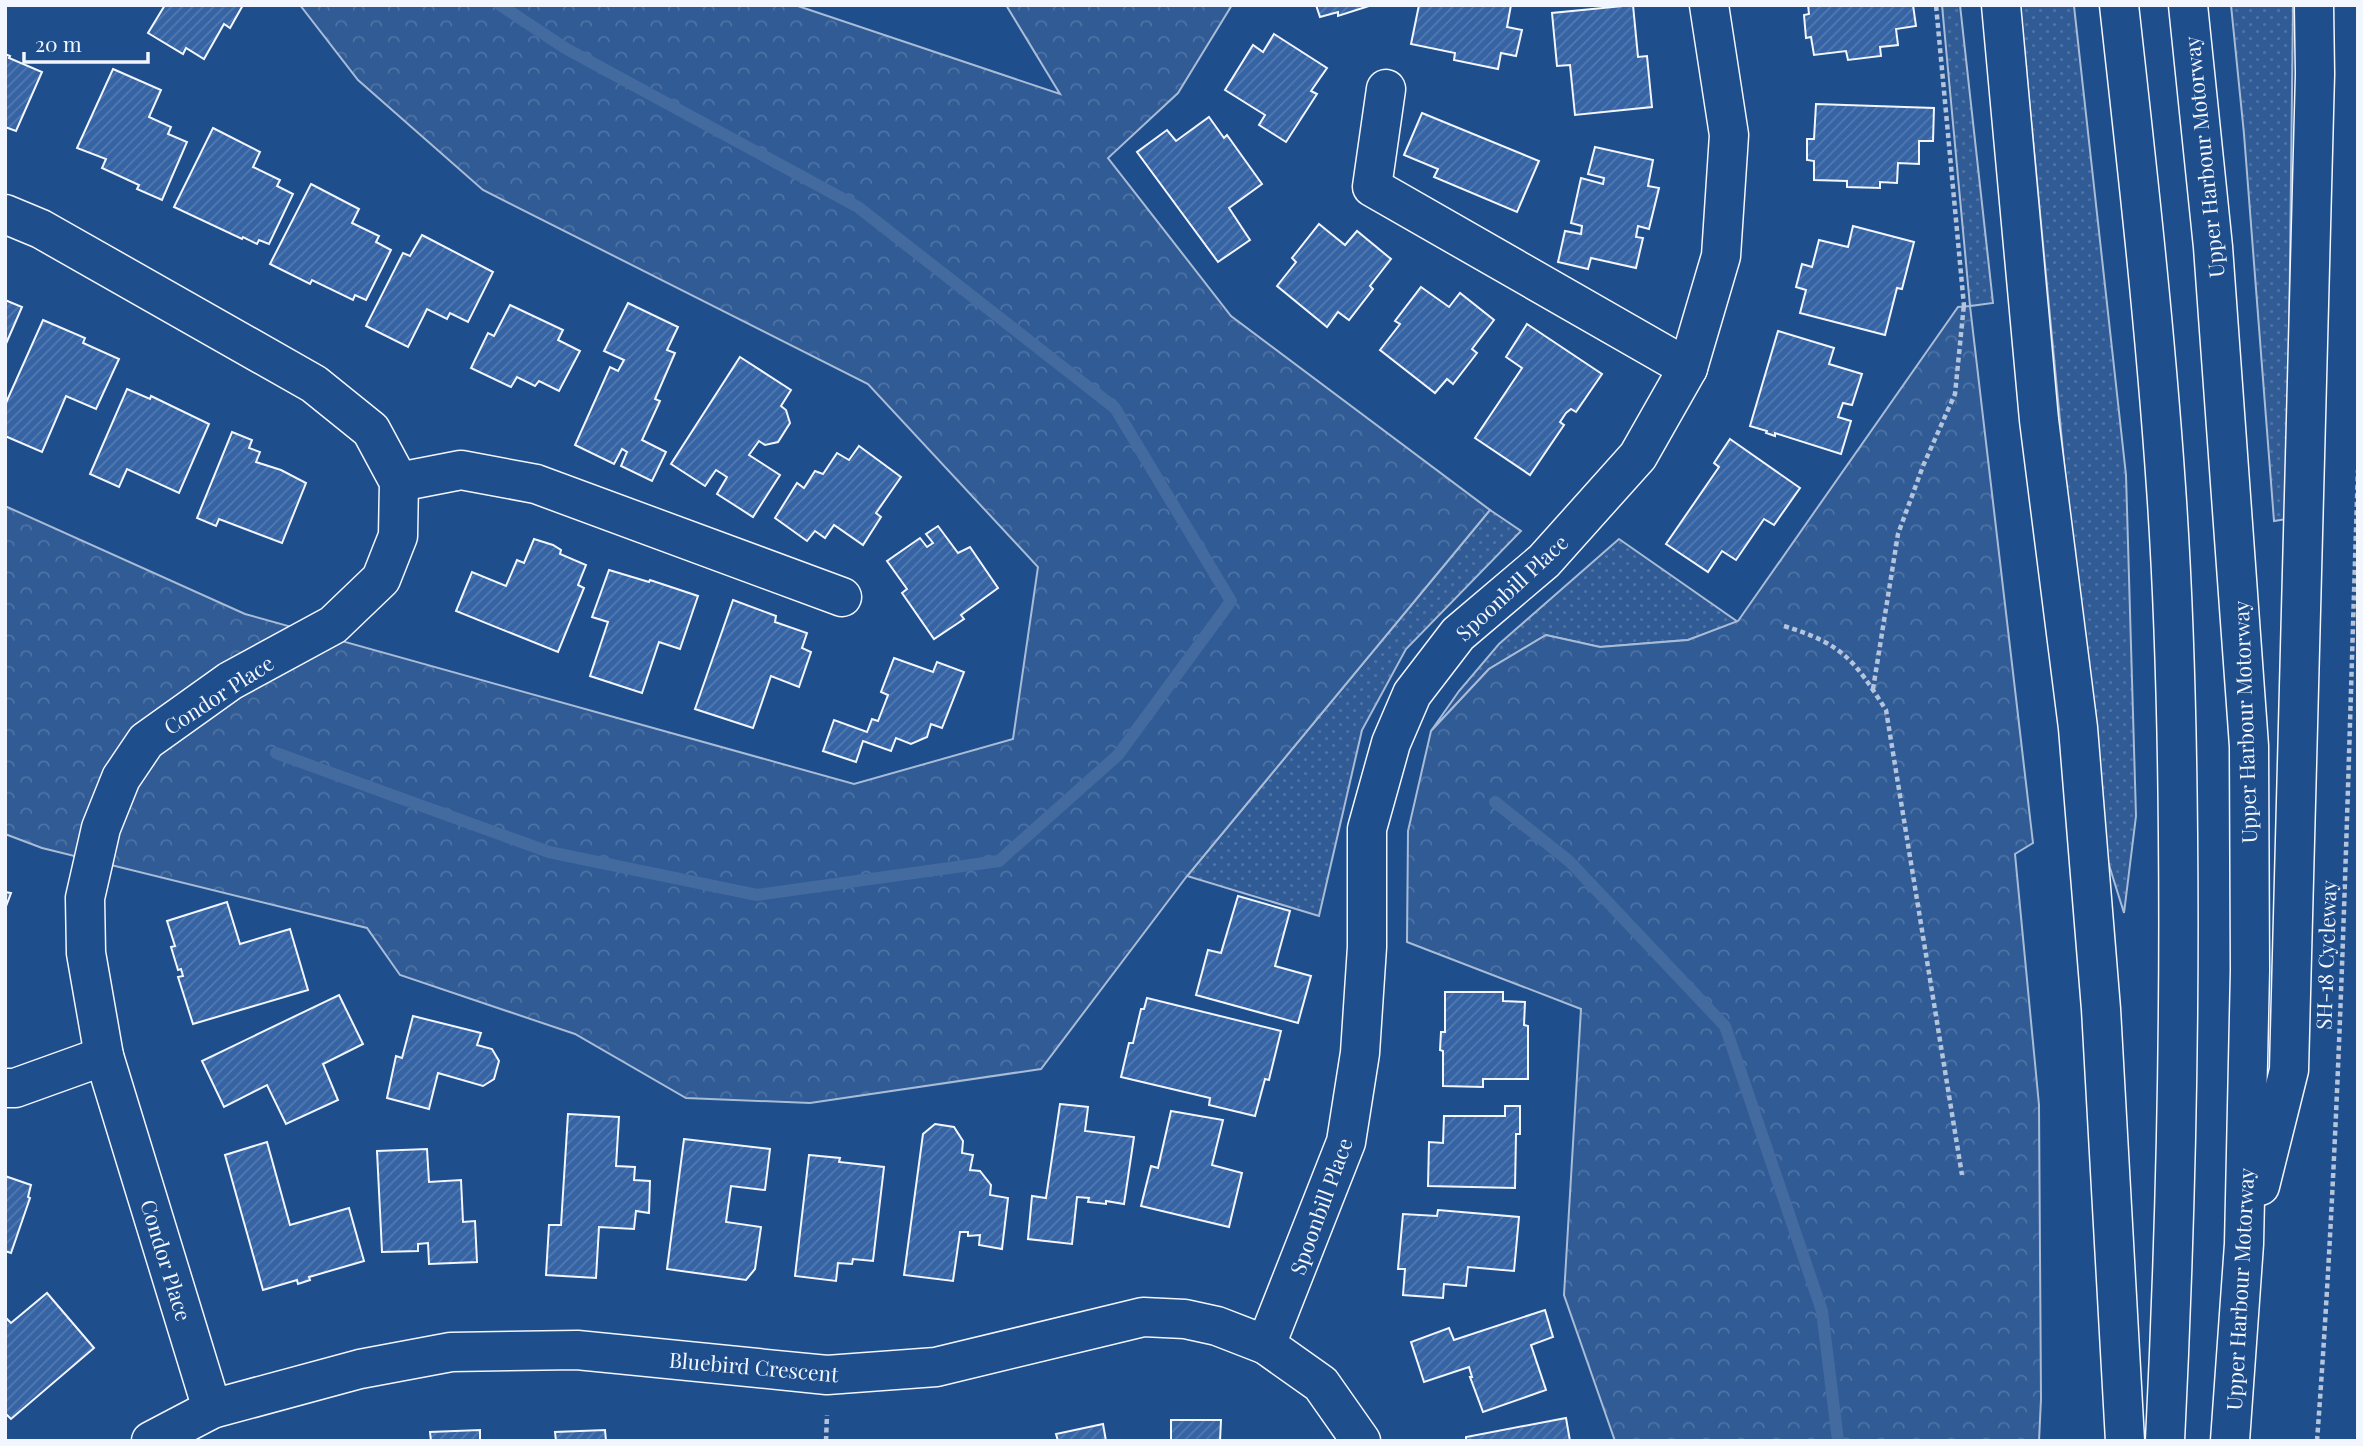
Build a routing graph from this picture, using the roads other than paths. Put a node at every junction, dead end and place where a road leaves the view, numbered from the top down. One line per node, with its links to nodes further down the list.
1 (1709, 5): 8 (main road, Spoonbill Place)
2 (2001, 5): 18 (main road)
3 (2119, 5): 19 (main road)
4 (2188, 5): 13 (main road, Upper Harbour Motorway)
5 (2314, 5): 13 (main road)
6 (1386, 89): 8 (main road)
7 (5, 214): 9 (main road)
8 (1688, 368): 14 (main road, Spoonbill Place)
9 (399, 482): 10 (main road); 11 (main road, Condor Place)
10 (842, 597)
11 (104, 1056): 12 (main road); 15 (main road, Condor Place)
12 (5, 1088)
13 (2241, 1258): 20 (main road, Upper Harbour Motorway)
14 (1266, 1345): 15 (main road, Bluebird Crescent); 17 (main road, Bluebird Crescent)
15 (212, 1409): 16 (main road, Bluebird Crescent)
16 (151, 1441)
17 (1361, 1441)
18 (2125, 1441)
19 (2165, 1441)
20 (2230, 1441)

